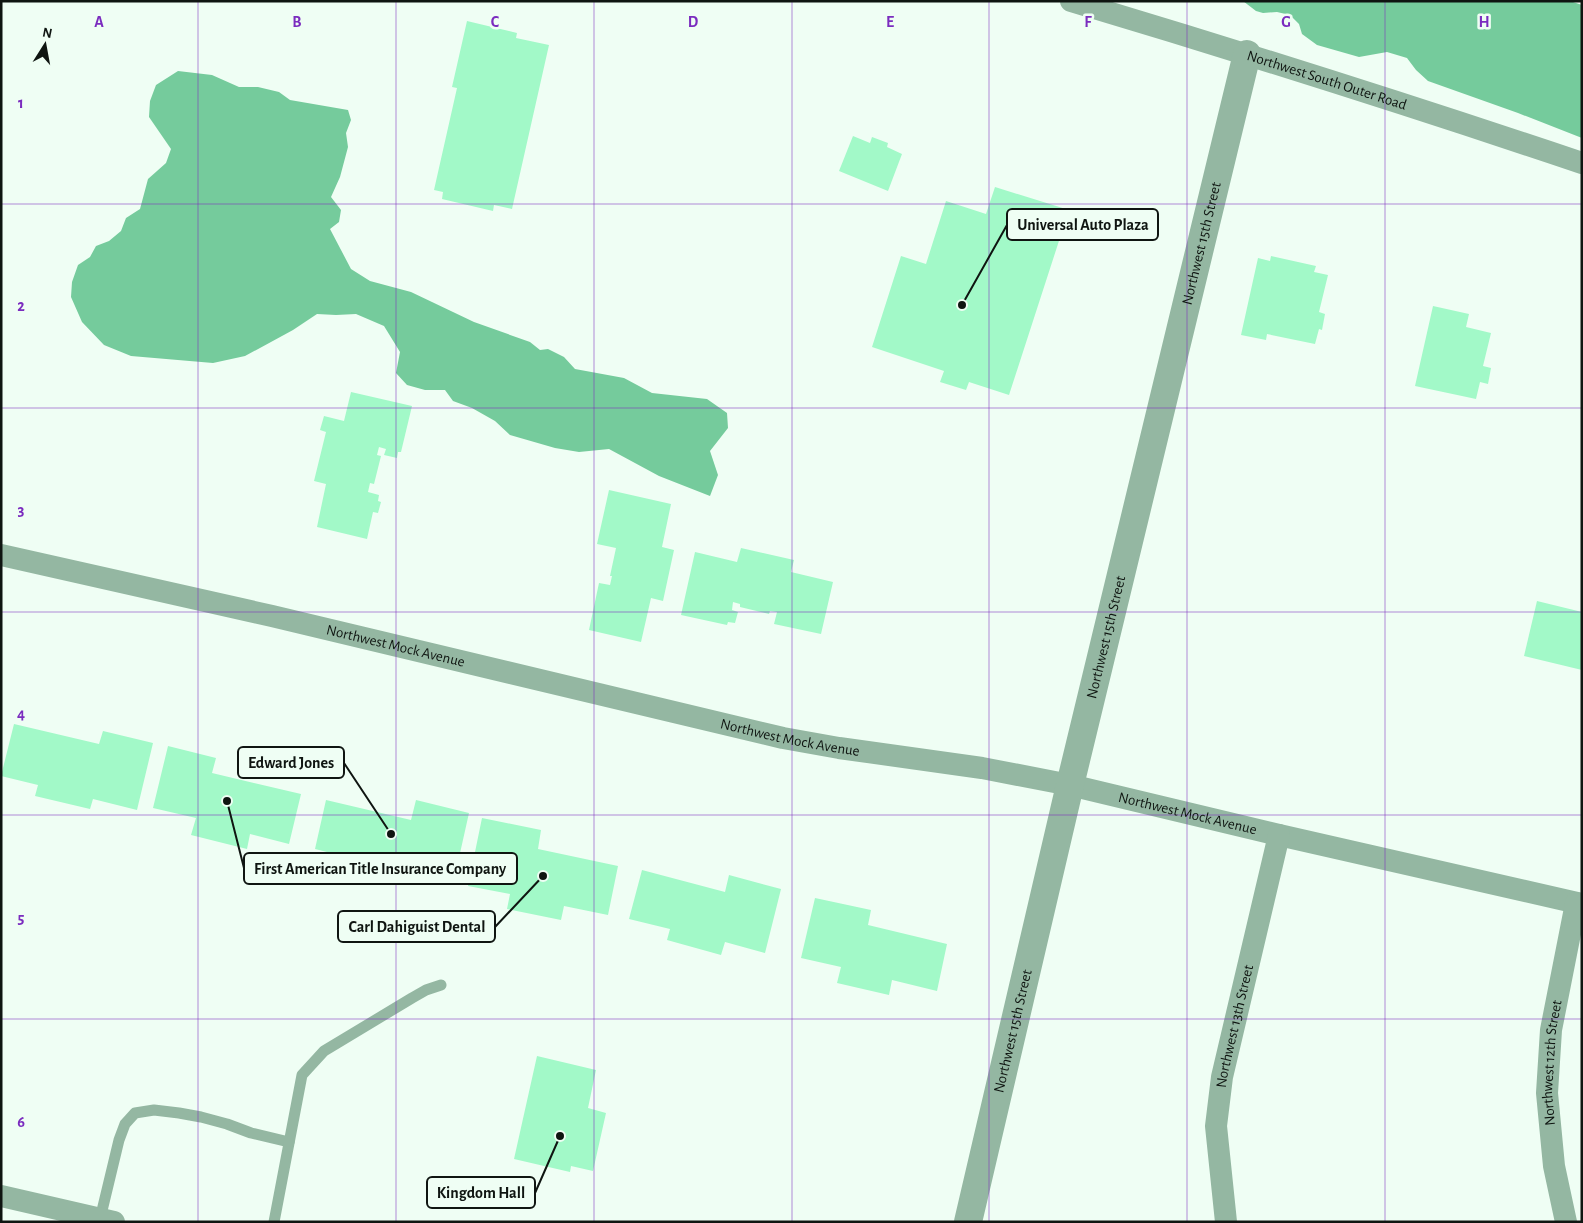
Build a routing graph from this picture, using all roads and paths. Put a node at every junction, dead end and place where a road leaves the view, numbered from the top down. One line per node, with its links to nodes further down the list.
1 (1071, 1): 2 (street, Northwest South Outer Road)
2 (1247, 54): 3 (street, Northwest South Outer Road); 5 (street, Northwest 15th Street)
3 (1582, 163)
4 (1, 555): 5 (street, Northwest Mock Avenue)
5 (1070, 785): 6 (street, Northwest Mock Avenue); 13 (street, Northwest 15th Street)
6 (1279, 835): 7 (street, Northwest Mock Avenue); 14 (street, Northwest 13th Street)
7 (1579, 903): 15 (street, Northwest 12th Street)
8 (441, 985): 9 (lane)
9 (289, 1142): 11 (lane); 12 (lane)
10 (1, 1196): 11 (street)
11 (108, 1220)
12 (274, 1222)
13 (968, 1222)
14 (1226, 1222)
15 (1566, 1222)

